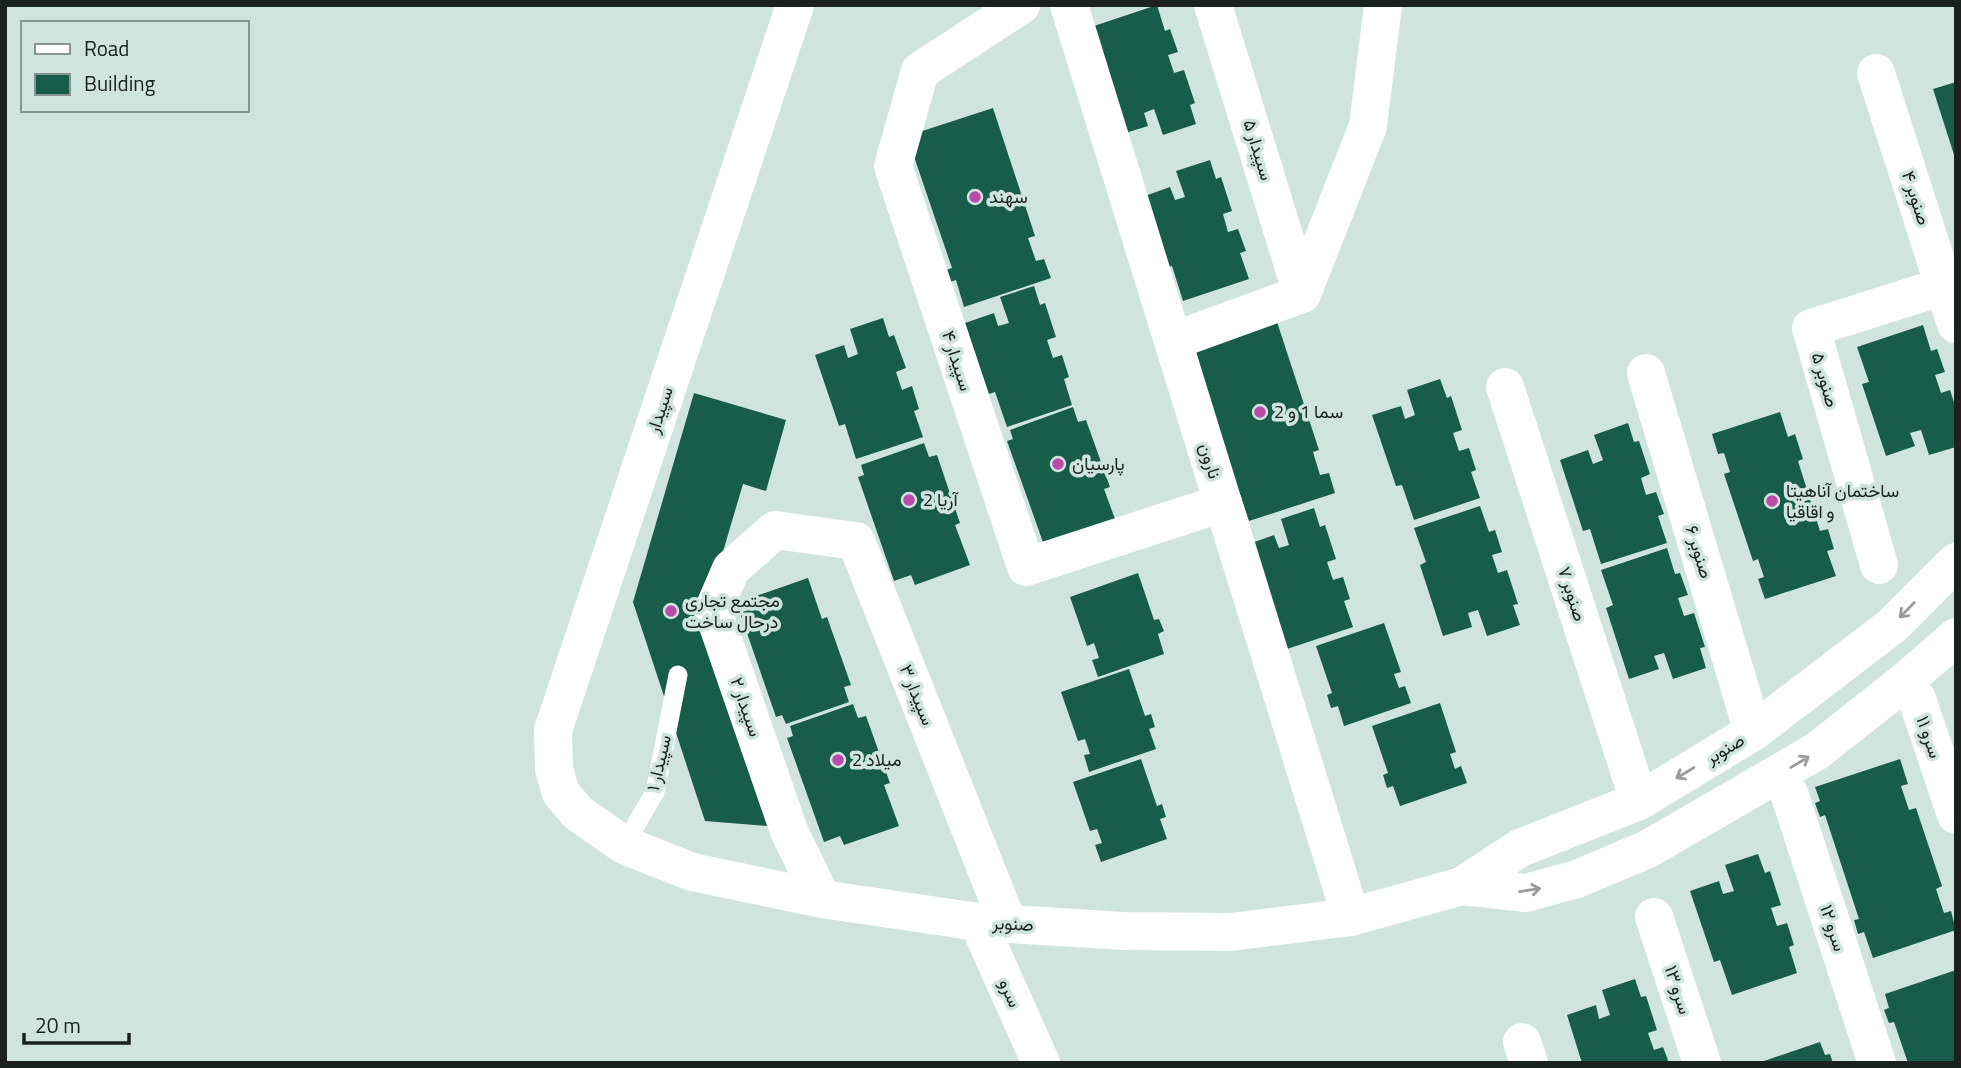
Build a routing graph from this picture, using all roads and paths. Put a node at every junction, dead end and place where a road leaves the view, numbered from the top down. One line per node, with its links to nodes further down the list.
1 (795, 5): 23 (street, سپیدار)
2 (1021, 5): 13 (street, سپیدار ۴)
3 (1069, 5): 10 (street, نارون)
4 (1213, 5): 8 (street, سپیدار ۵)
5 (1383, 5): 8 (street)
6 (1876, 73): 7 (street, صنوبر ۴)
7 (1944, 286): 9 (street, صنوبر ۴); 16 (street, صنوبر ۵)
8 (1302, 295): 10 (street)
9 (1956, 324)
10 (1173, 341): 13 (street, نارون)
11 (1646, 373): 20 (street, صنوبر ۶)
12 (1505, 387): 22 (street, صنوبر ۷)
13 (1223, 503): 28 (street, نارون)
14 (775, 530): 27 (street, سپیدار ۲); 30 (street, سپیدار ۳)
15 (1956, 562): 20 (street, صنوبر, one-way to 20)
16 (1879, 565)
17 (1956, 637): 26 (street, صنوبر, one-way to 17)
18 (678, 676): 25 (lane, سپیدار ۱)
19 (1917, 699): 24 (street, سرو ۱۱)
20 (1753, 732): 22 (street, صنوبر, one-way to 22)
21 (1789, 793): 33 (street, سرو ۱۲)
22 (1639, 801): 26 (street, صنوبر)
23 (578, 813): 25 (street, صنوبر)
24 (1956, 815)
25 (624, 845): 27 (street, صنوبر)
26 (1462, 886): 28 (street, صنوبر)
27 (822, 899): 30 (street, صنوبر)
28 (1351, 917): 30 (street, صنوبر)
29 (1654, 918): 32 (street, سرو ۱۳)
30 (993, 923): 31 (street, سرو)
31 (1041, 1063)
32 (1703, 1063)
33 (1877, 1063)

